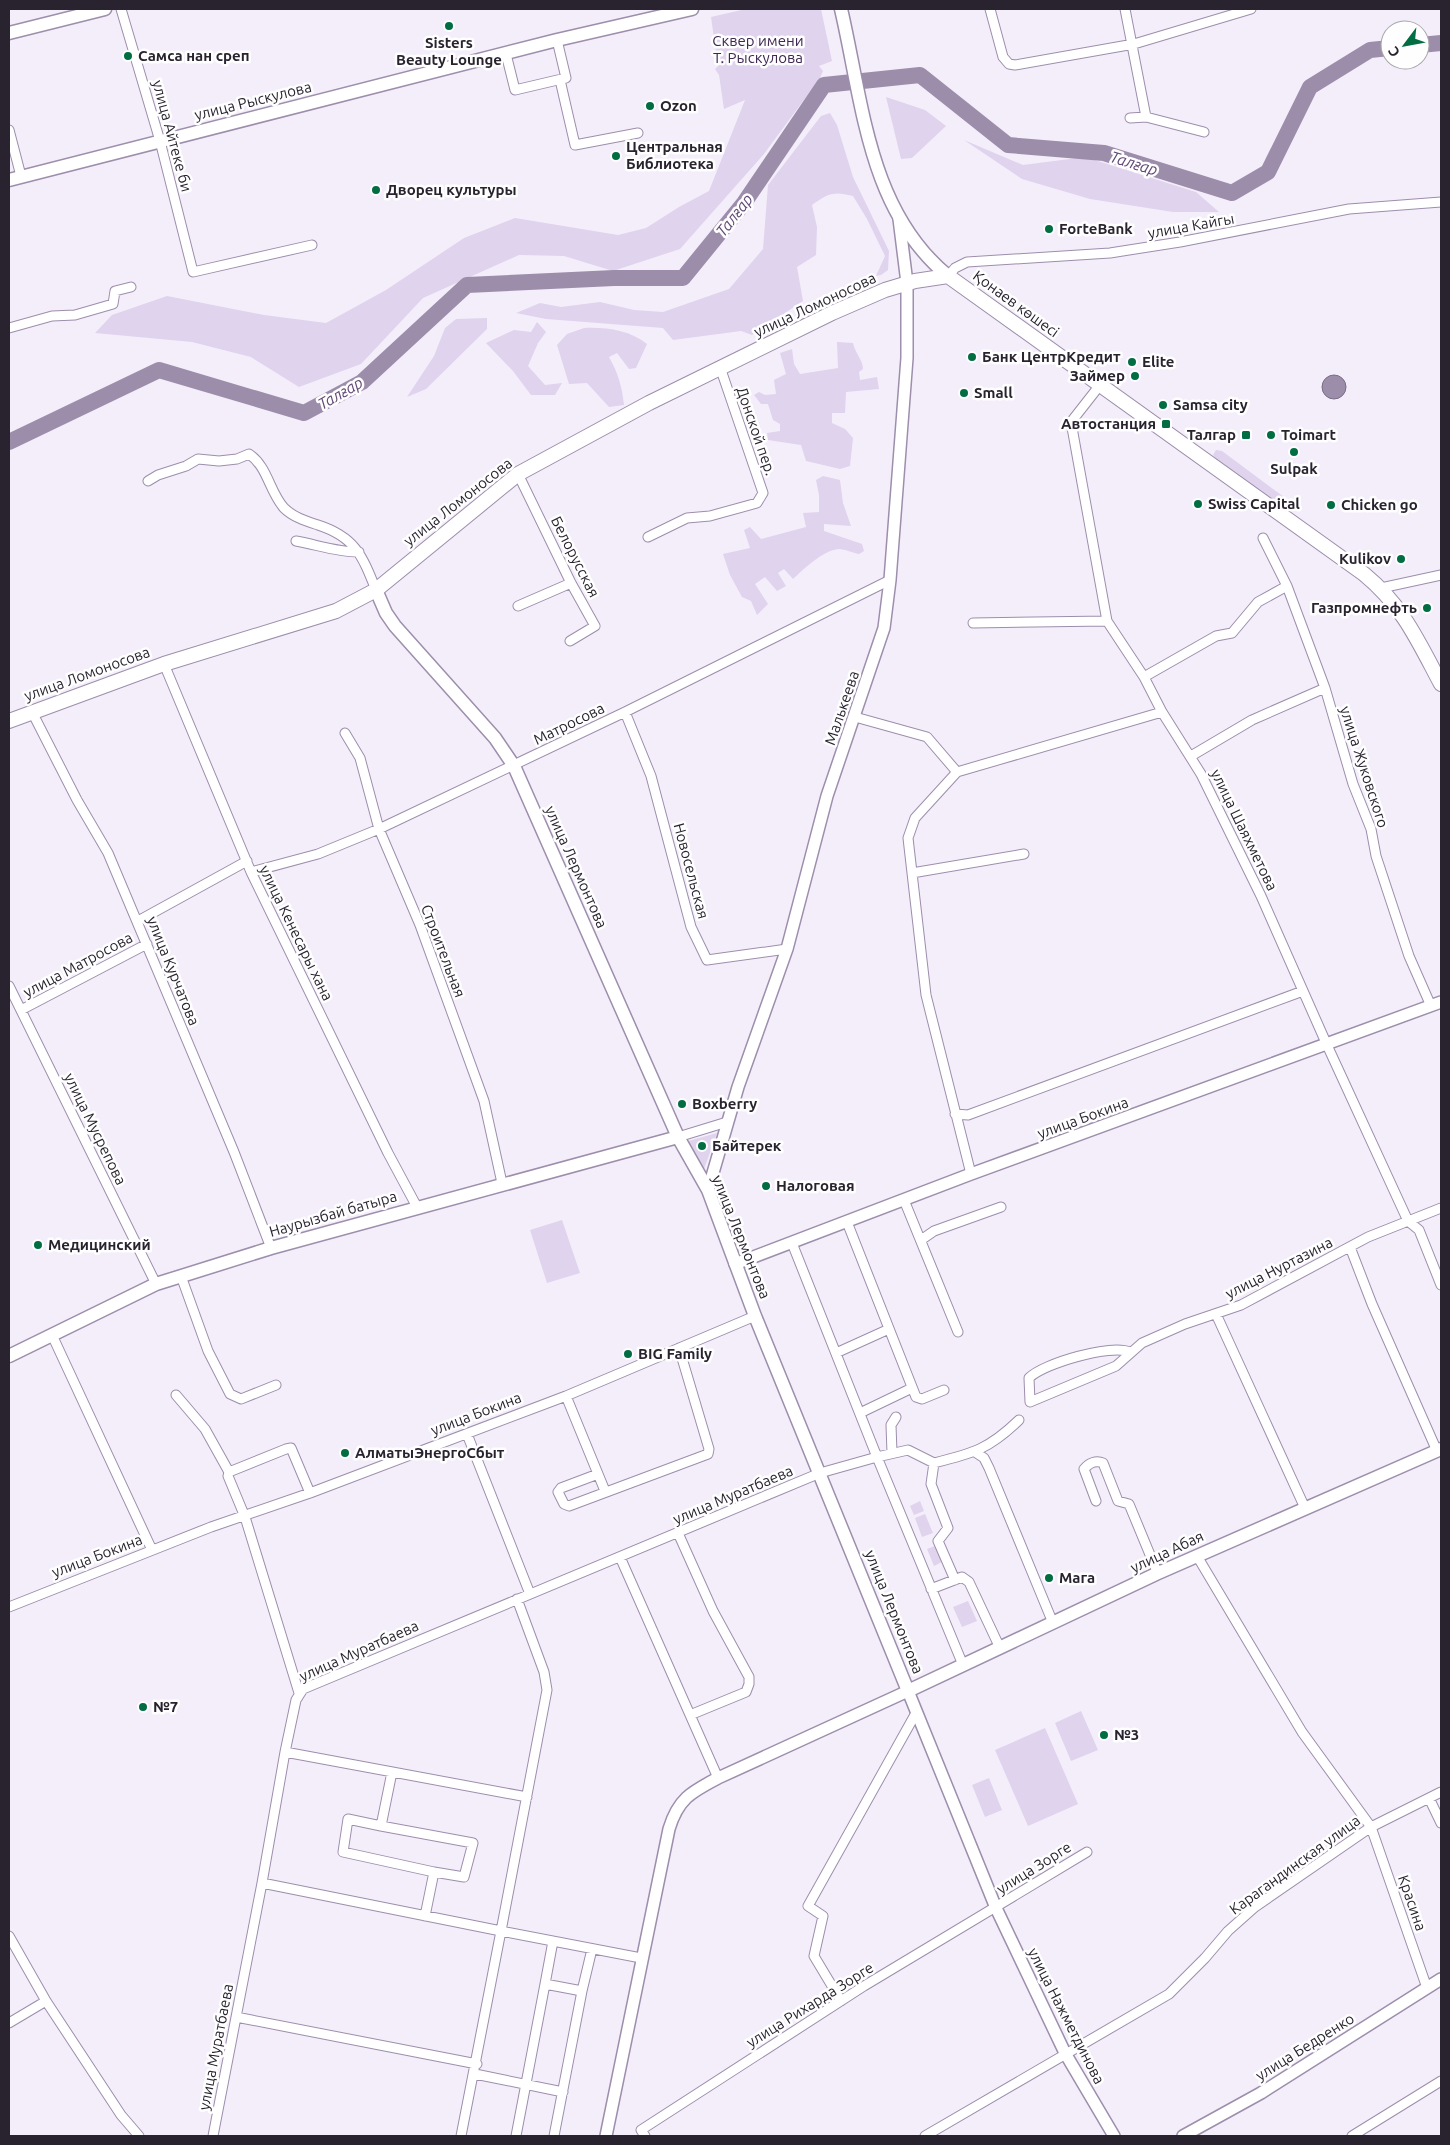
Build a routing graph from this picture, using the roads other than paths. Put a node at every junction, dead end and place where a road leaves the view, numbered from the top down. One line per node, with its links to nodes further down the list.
1 (105, 9): 8 (main road)
2 (121, 9): 18 (street, улица Айтеке би)
3 (692, 9): 9 (main road, улица Рыскулова)
4 (841, 9): 21 (main road, Қонаев көшесі)
5 (990, 9): 10 (street)
6 (1125, 9): 10 (street)
7 (1251, 9): 10 (street)
8 (9, 33)
9 (558, 40): 11 (main road, улица Рыскулова); 12 (street)
10 (1134, 44): 14 (street)
11 (506, 54): 12 (street); 18 (main road, улица Рыскулова)
12 (560, 80): 17 (street)
13 (1130, 118): 14 (street)
14 (1146, 118): 16 (street)
15 (9, 130): 19 (street)
16 (1204, 132)
17 (638, 133)
18 (160, 141): 19 (main road, улица Рыскулова); 22 (street, улица Айтеке би)
19 (15, 178)
20 (1441, 202): 23 (street, улица Кайгы)
21 (898, 218): 23 (main road, Қонаев көшесі); 24 (street, Малькеева)
22 (312, 245)
23 (948, 276): 24 (main road, улица Ломоносова); 28 (main road, Қонаев көшесі)
24 (907, 283): 27 (main road, улица Ломоносова); 36 (street, Малькеева)
25 (131, 287): 26 (street)
26 (9, 328)
27 (720, 367): 29 (main road, улица Ломоносова); 31 (street, Донской пер.)
28 (1100, 385): 39 (main road, Қонаев көшесі); 42 (street, улица Шаяхметова)
29 (518, 474): 37 (street, Белорусская); 40 (main road, улица Ломоносова)
30 (148, 481): 34 (street)
31 (648, 537)
32 (1263, 538): 38 (street, улица Жуковского)
33 (296, 541): 34 (street)
34 (359, 552): 40 (street)
35 (1441, 575): 39 (street)
36 (890, 580): 50 (street, Матросова); 52 (street, Малькеева)
37 (571, 583): 41 (street); 44 (street, Белорусская)
38 (1287, 586): 46 (street); 48 (street, улица Жуковского)
39 (1381, 588): 47 (main road, Қонаев көшесі)
40 (376, 590): 45 (main road, улица Ломоносова); 56 (main road, улица Лермонтова)
41 (518, 606)
42 (1107, 621): 43 (street); 46 (street, улица Шаяхметова)
43 (973, 623)
44 (570, 641)
45 (164, 664): 49 (main road, улица Ломоносова); 60 (street, улица Кенесары хана)
46 (1144, 677): 51 (street, улица Шаяхметова)
47 (1441, 684)
48 (1325, 688): 55 (street); 68 (street, улица Жуковского)
49 (32, 712): 53 (main road, улица Ломоносова); 63 (street, улица Курчатова)
50 (625, 712): 56 (street, Матросова); 65 (street, Новосельская)
51 (1162, 712): 55 (street, улица Шаяхметова); 57 (street)
52 (855, 717): 57 (street); 65 (street, Малькеева)
53 (9, 721)
54 (345, 733): 58 (street, Строительная)
55 (1191, 756): 67 (street, улица Шаяхметова)
56 (514, 766): 58 (street, Матросова); 73 (main road, улица Лермонтова)
57 (957, 772): 62 (street)
58 (380, 829): 61 (street, Матросова); 75 (street, Строительная)
59 (1024, 854): 62 (street)
60 (247, 861): 61 (street, улица Кенесары хана); 63 (street, улица Матросова)
61 (251, 872): 78 (street, улица Кенесары хана)
62 (912, 873): 71 (street)
63 (138, 921): 64 (street, улица Курчатова)
64 (147, 944): 69 (street, улица Матросова); 86 (street, улица Курчатова)
65 (787, 949): 72 (street, Малькеева)
66 (9, 986): 69 (street, улица Мусрепова)
67 (1303, 990): 70 (street, улица Шаяхметова); 71 (street)
68 (1436, 1004): 70 (street, улица Бокина)
69 (21, 1010): 89 (street, улица Мусрепова)
70 (1327, 1045): 74 (street, улица Бокина); 81 (street, улица Шаяхметова)
71 (955, 1114): 74 (street)
72 (727, 1122): 73 (street); 76 (street, Малькеева)
73 (678, 1137): 75 (main road, Наурызбай батыра); 76 (main road, улица Лермонтова)
74 (971, 1174): 77 (street, улица Бокина)
75 (502, 1183): 78 (main road, Наурызбай батыра)
76 (708, 1190): 87 (main road, улица Лермонтова)
77 (904, 1200): 82 (street, улица Бокина); 83 (street)
78 (417, 1207): 86 (main road, Наурызбай батыра)
79 (1001, 1207): 83 (street)
80 (1441, 1208): 81 (street, улица Нуртазина)
81 (1408, 1221): 85 (street, улица Нуртазина); 90 (street, улица Шаяхметова)
82 (847, 1222): 84 (street, улица Бокина); 93 (street)
83 (920, 1240): 94 (street)
84 (792, 1242): 87 (street, улица Бокина); 98 (street)
85 (1350, 1247): 91 (street, улица Нуртазина); 109 (street)
86 (271, 1248): 88 (main road, Наурызбай батыра)
87 (736, 1264): 92 (main road, улица Лермонтова)
88 (180, 1276): 89 (main road, Наурызбай батыра); 100 (street)
89 (156, 1284): 95 (main road, Наурызбай батыра)
90 (1441, 1285)
91 (1216, 1314): 97 (street, улица Нуртазина); 120 (street)
92 (755, 1316): 96 (street, улица Бокина); 115 (main road, улица Лермонтова)
93 (889, 1329): 98 (street); 101 (street)
94 (958, 1332)
95 (52, 1335): 99 (main road, Наурызбай батыра); 123 (street)
96 (679, 1348): 104 (street, улица Бокина); 117 (street)
97 (1130, 1352): 97 (street, улица Нуртазина)
98 (836, 1353): 105 (street)
99 (9, 1356)
100 (276, 1385)
101 (912, 1388): 102 (street); 105 (street)
102 (944, 1390)
103 (176, 1395): 114 (street)
104 (566, 1396): 108 (street, улица Бокина); 116 (street)
105 (860, 1413): 112 (street)
106 (896, 1417): 111 (street)
107 (1019, 1420): 110 (street)
108 (467, 1434): 118 (street, улица Бокина); 129 (street)
109 (1439, 1450): 120 (main road, улица Абая)
110 (975, 1452): 113 (street); 132 (street)
111 (892, 1453): 112 (street, улица Муратбаева); 113 (street, улица Муратбаева)
112 (877, 1457): 115 (street, улица Муратбаева); 128 (street)
113 (934, 1463): 127 (street)
114 (229, 1472): 118 (street); 121 (street)
115 (820, 1473): 122 (street, улица Муратбаева); 135 (main road, улица Лермонтова)
116 (598, 1474): 117 (street); 117 (street)
117 (605, 1492)
118 (310, 1493): 121 (street, улица Бокина)
119 (1096, 1501): 126 (street)
120 (1305, 1508): 124 (main road, улица Абая)
121 (245, 1517): 123 (street, улица Бокина); 136 (street)
122 (678, 1533): 125 (street, улица Муратбаева); 138 (street)
123 (152, 1550): 131 (street, улица Бокина)
124 (1197, 1556): 126 (main road, улица Абая); 147 (street, Красина)
125 (620, 1557): 129 (street, улица Муратбаева); 138 (street)
126 (1158, 1574): 132 (main road, улица Абая)
127 (955, 1580): 128 (street); 133 (street)
128 (931, 1589): 134 (street)
129 (530, 1594): 130 (street, улица Муратбаева)
130 (517, 1599): 136 (street, улица Муратбаева); 143 (street)
131 (9, 1607)
132 (1053, 1623): 133 (main road, улица Абая)
133 (1000, 1648): 134 (main road, улица Абая)
134 (963, 1665): 135 (main road, улица Абая)
135 (908, 1690): 137 (street, улица Лермонтова); 141 (street)
136 (299, 1693): 139 (street, улица Муратбаева)
137 (916, 1713): 151 (street, улица Лермонтова); 163 (street)
138 (690, 1715): 141 (street)
139 (285, 1752): 140 (street); 150 (street, улица Муратбаева)
140 (392, 1772): 143 (street); 146 (street)
141 (718, 1778): 157 (street)
142 (1441, 1792): 144 (street, Карагандинская улица)
143 (527, 1797): 153 (street)
144 (1429, 1798): 145 (street); 147 (street, Карагандинская улица)
145 (1441, 1823)
146 (381, 1826): 149 (street); 149 (street)
147 (1371, 1827): 160 (street, Красина); 166 (street, Карагандинская улица)
148 (1087, 1852): 151 (street, улица Зорге)
149 (434, 1872): 152 (street)
150 (262, 1883): 152 (street); 164 (street, улица Муратбаева)
151 (996, 1908): 163 (street, улица Рихарда Зорге); 166 (street, улица Нажметдинова)
152 (425, 1916): 153 (street)
153 (502, 1931): 155 (street); 167 (street)
154 (9, 1936): 162 (street)
155 (553, 1941): 156 (street); 159 (street)
156 (592, 1948): 157 (street); 161 (street)
157 (641, 1958): 179 (street)
158 (1441, 1979): 160 (street, улица Бедренко)
159 (545, 1984): 161 (street); 170 (street)
160 (1427, 1988): 173 (street, улица Бедренко)
161 (582, 1991): 171 (street)
162 (46, 2001): 165 (street); 174 (street)
163 (841, 2001): 172 (street, улица Рихарда Зорге)
164 (236, 2017): 167 (street); 175 (street, улица Муратбаева)
165 (9, 2023)
166 (1065, 2053): 180 (street, Карагандинская улица); 181 (street, улица Нажметдинова)
167 (477, 2064): 168 (street)
168 (475, 2074): 170 (street); 176 (street)
169 (1441, 2081): 182 (street)
170 (526, 2084): 171 (street); 177 (street)
171 (563, 2092): 178 (street)
172 (643, 2133)
173 (1186, 2135)
174 (140, 2136)
175 (213, 2136)
176 (461, 2136)
177 (516, 2136)
178 (554, 2136)
179 (606, 2136)
180 (925, 2136)
181 (1114, 2136)
182 (1352, 2136)

